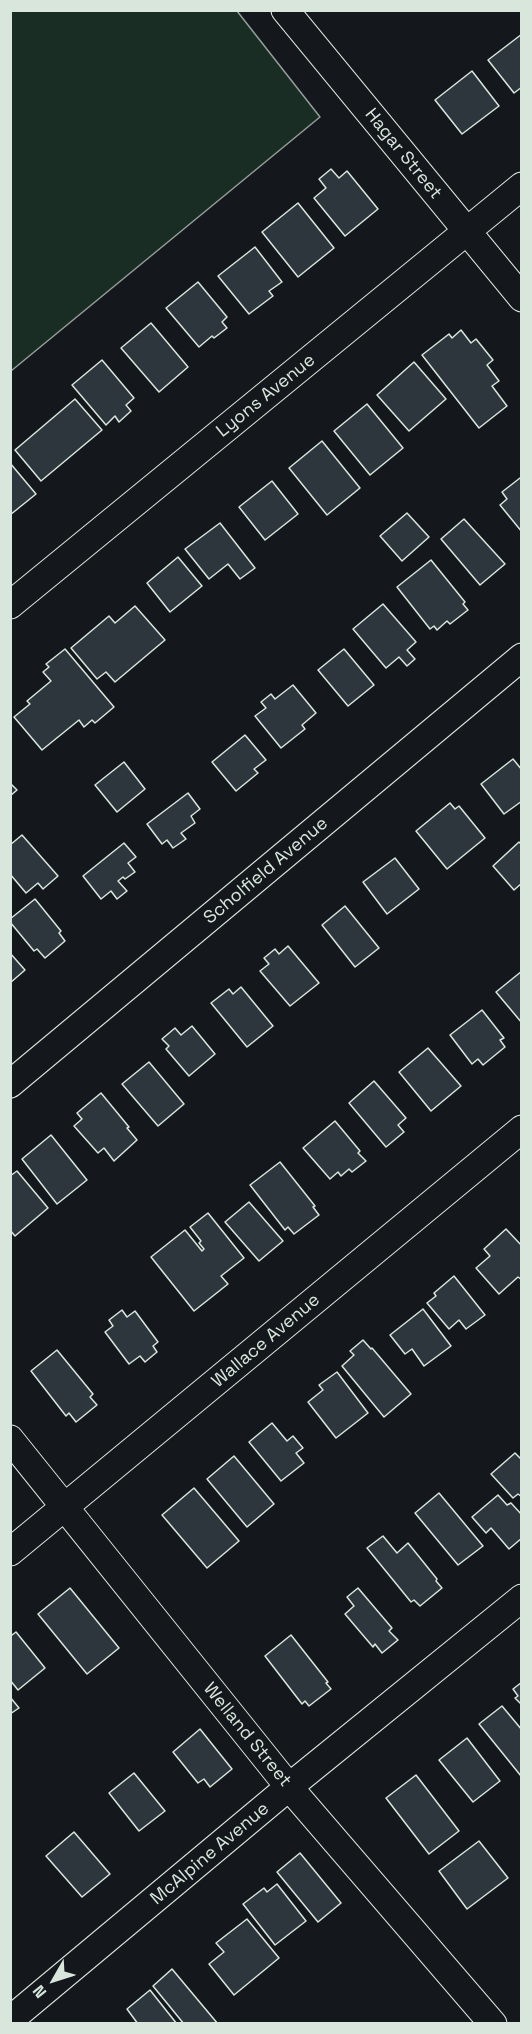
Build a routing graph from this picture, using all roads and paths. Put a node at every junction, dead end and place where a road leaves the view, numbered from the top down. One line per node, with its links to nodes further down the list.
1 (285, 10): 3 (street, Hagar Street)
2 (522, 186): 3 (street, Lyons Avenue)
3 (467, 231): 4 (street, Hagar Street); 5 (street, Lyons Avenue)
4 (522, 298)
5 (10, 605)
6 (522, 657): 7 (street, Scholfield Avenue)
7 (10, 1084)
8 (522, 1130): 10 (street, Wallace Avenue)
9 (10, 1439): 10 (street, Welland Street)
10 (66, 1507): 11 (street, Wallace Avenue); 13 (street, Welland Street)
11 (10, 1552)
12 (522, 1598): 13 (street, McAlpine Avenue)
13 (289, 1788): 14 (street, McAlpine Avenue); 15 (street, Welland Street)
14 (10, 2020)
15 (493, 2024)

